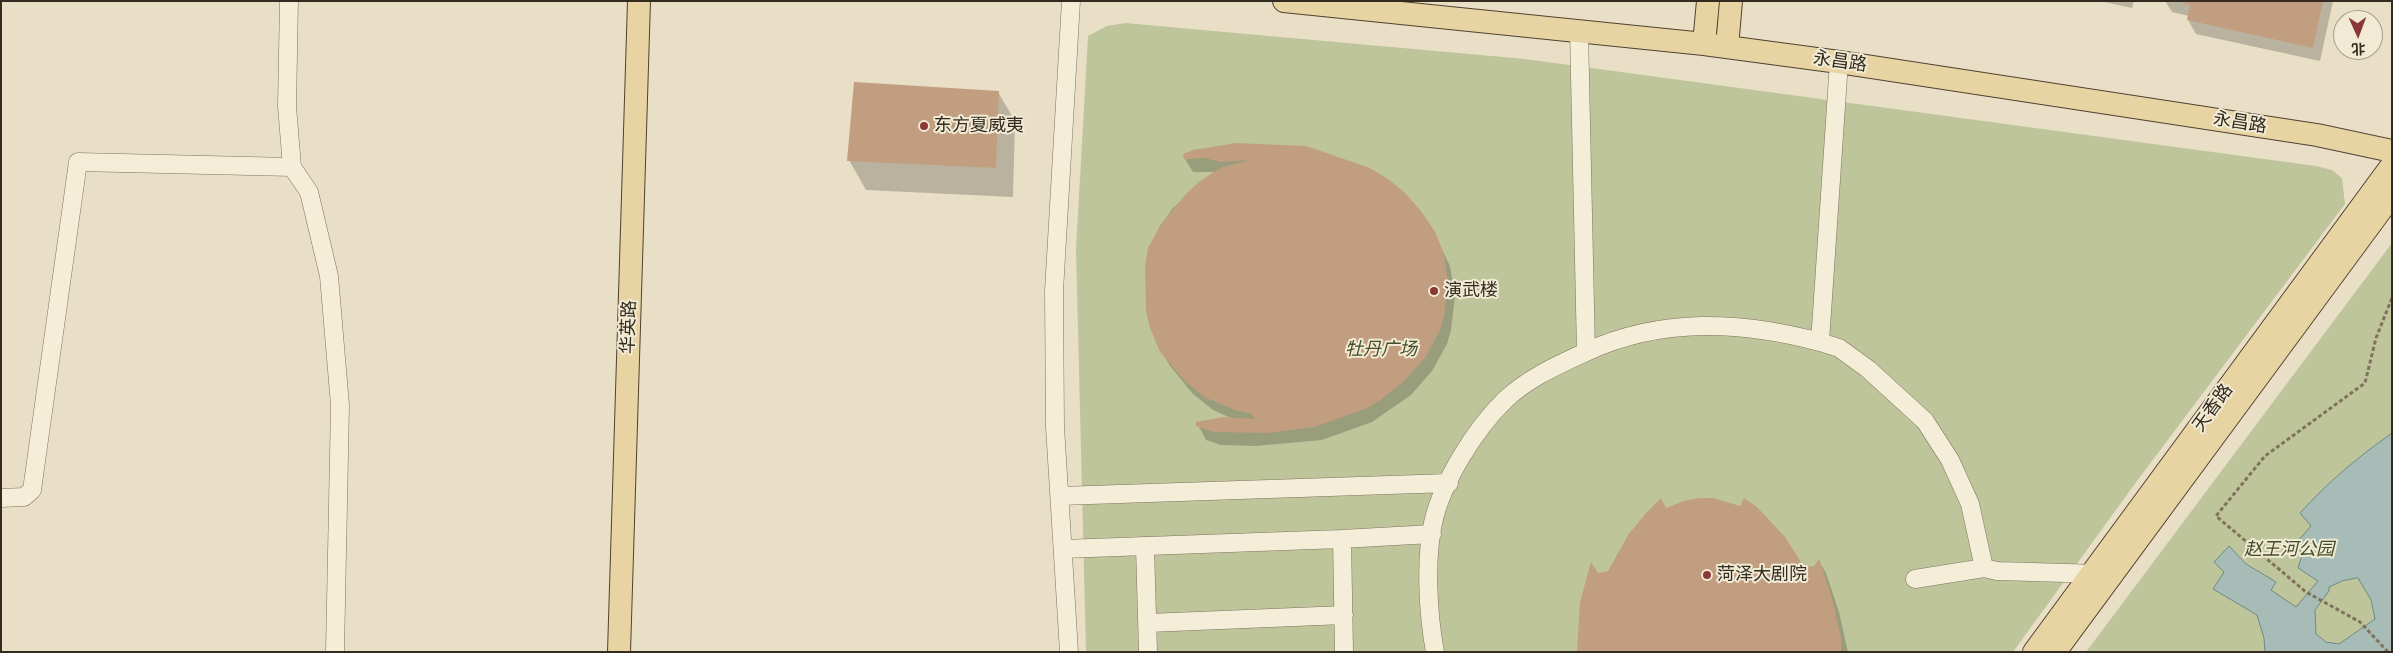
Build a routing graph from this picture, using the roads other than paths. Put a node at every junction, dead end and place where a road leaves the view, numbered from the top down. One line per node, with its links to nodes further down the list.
1 (289, 1): 13 (street)
2 (639, 1): 31 (main road, 华英路)
3 (1071, 1): 18 (street)
4 (1284, 1): 7 (main road, 永昌路)
5 (1708, 1): 8 (main road)
6 (1731, 1): 9 (main road)
7 (1579, 30): 8 (main road, 永昌路); 16 (street)
8 (1704, 44): 9 (main road, 永昌路)
9 (1727, 47): 10 (main road, 永昌路)
10 (1839, 62): 11 (main road, 永昌路); 15 (street)
11 (2392, 151)
12 (2392, 165): 25 (main road, 天香路)
13 (292, 167): 19 (street); 30 (street)
14 (2392, 195): 25 (main road, 天香路)
15 (1820, 342): 16 (street); 24 (street)
16 (1586, 352): 17 (street)
17 (1449, 483): 18 (street); 20 (street)
18 (1060, 496): 23 (street)
19 (1, 498)
20 (1432, 534): 21 (street); 29 (street)
21 (1342, 539): 22 (street); 27 (street)
22 (1145, 546): 23 (street); 28 (street)
23 (1063, 550): 32 (street)
24 (1984, 568): 25 (street); 26 (street)
25 (2102, 574): 37 (main road, 天香路); 38 (main road, 天香路)
26 (1915, 579)
27 (1344, 615): 28 (street); 34 (street)
28 (1148, 623): 33 (street)
29 (1432, 632): 35 (street); 36 (street)
30 (335, 652)
31 (619, 652)
32 (1069, 652)
33 (1148, 652)
34 (1344, 652)
35 (1426, 652)
36 (1435, 652)
37 (2034, 652)
38 (2054, 652)

